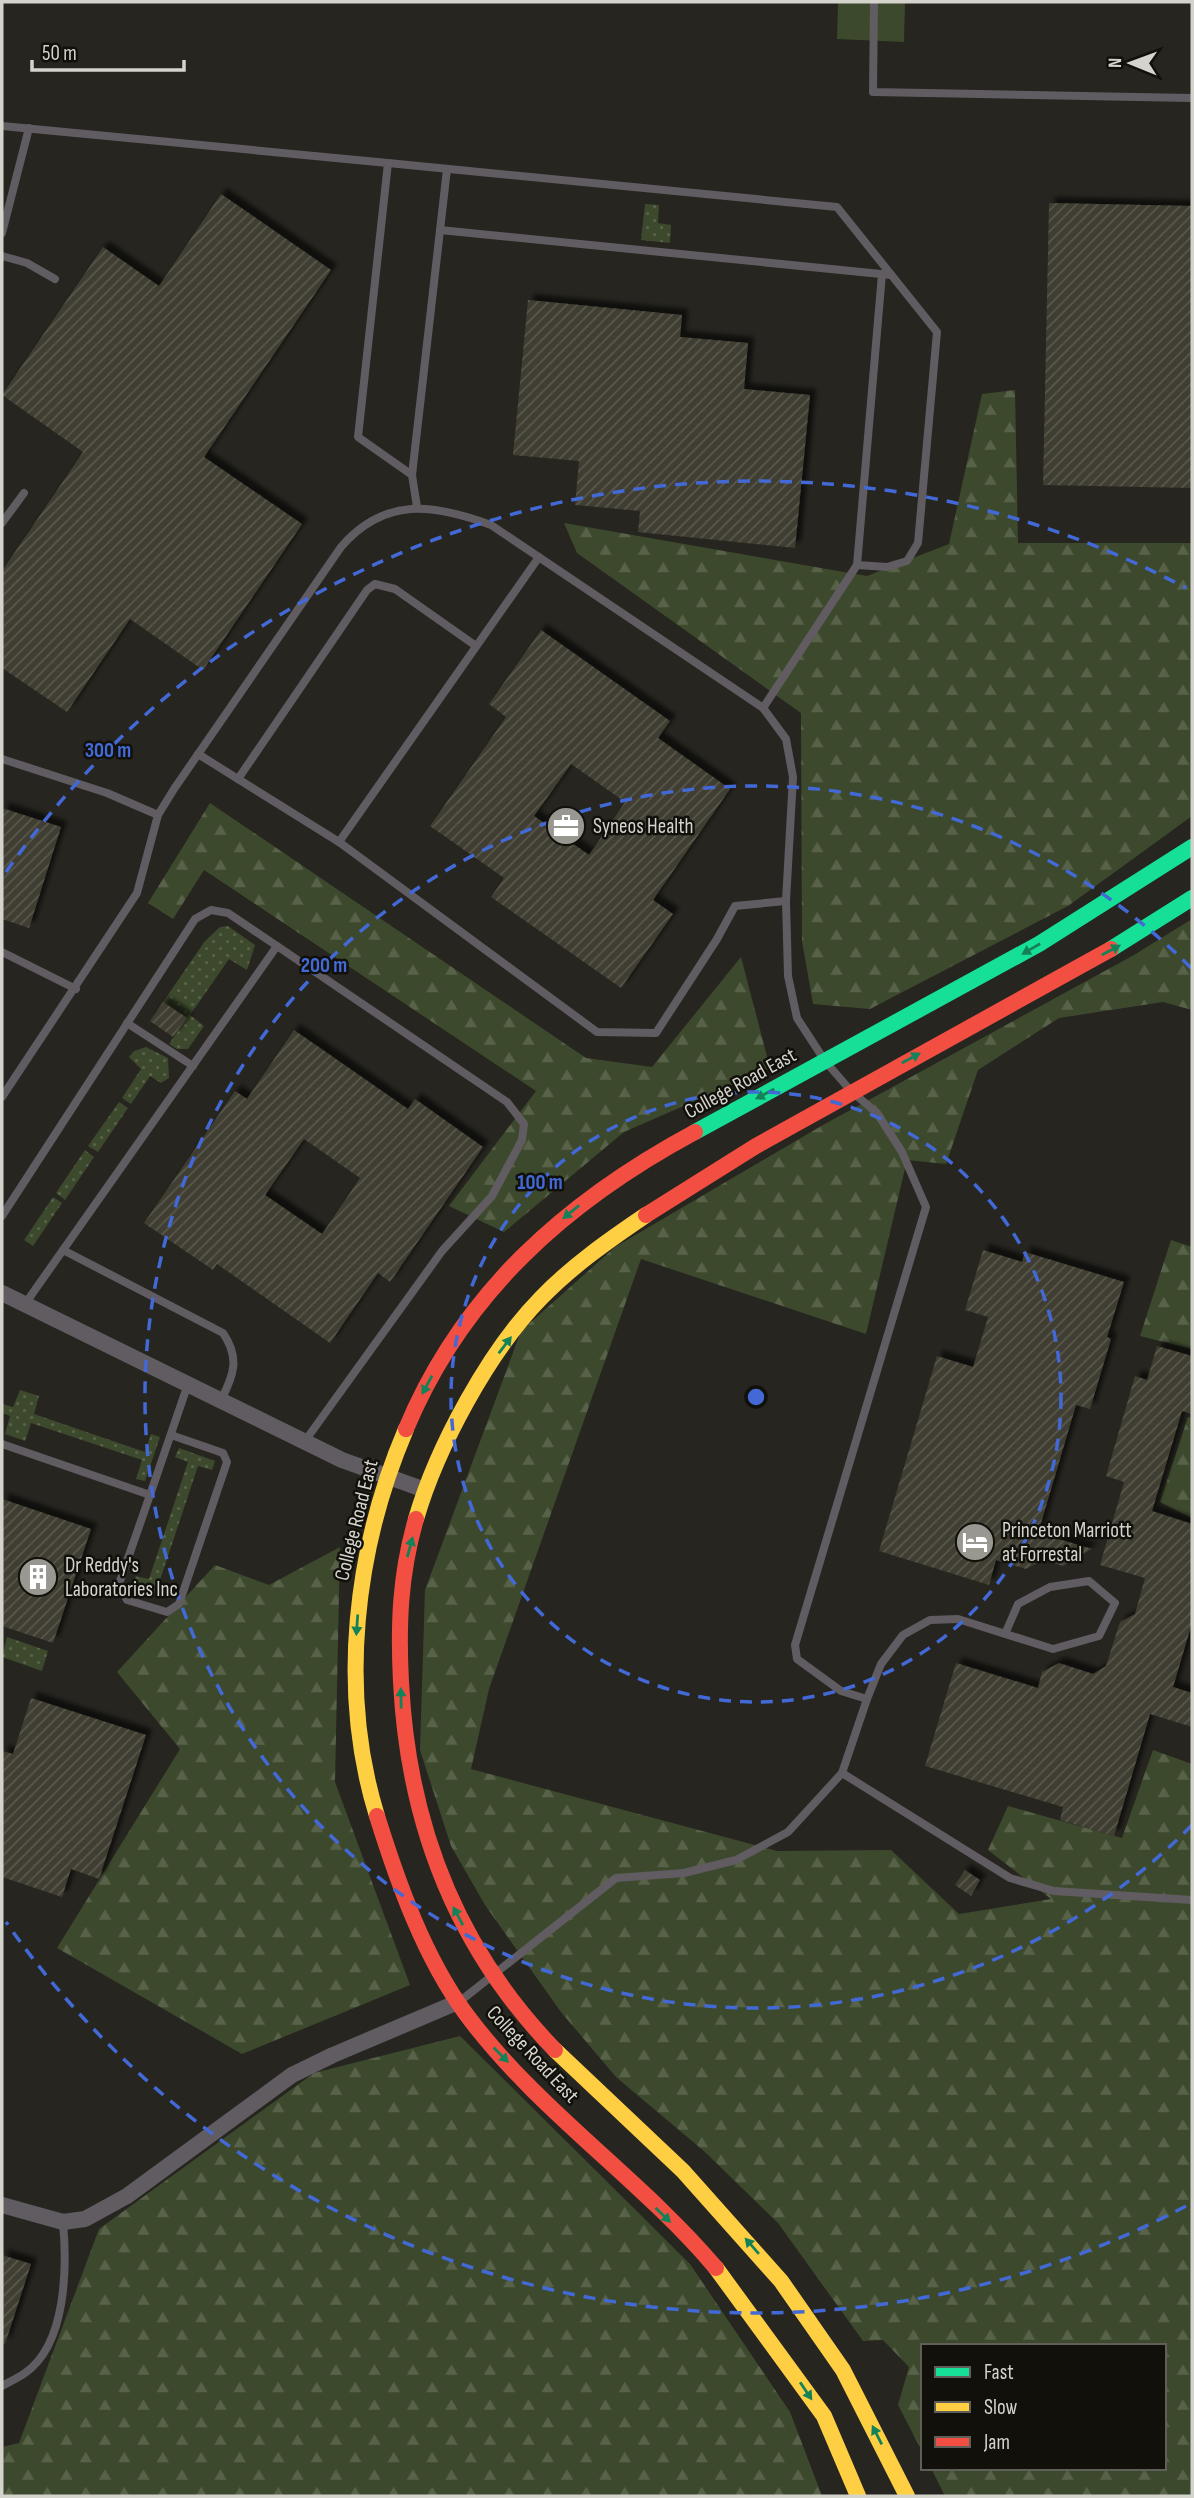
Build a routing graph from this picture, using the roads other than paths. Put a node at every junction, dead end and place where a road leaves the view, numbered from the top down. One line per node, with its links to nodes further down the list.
1 (874, 2): 2 (lane)
2 (1192, 98)
3 (2, 125): 4 (lane)
4 (29, 128): 5 (lane); 8 (lane)
5 (388, 163): 6 (lane); 12 (lane)
6 (447, 169): 7 (lane); 10 (lane)
7 (440, 230): 10 (lane); 12 (lane)
8 (2, 233)
9 (2, 256): 11 (lane)
10 (886, 274): 17 (lane); 17 (lane)
11 (55, 279)
12 (412, 475): 14 (lane)
13 (24, 493): 15 (lane)
14 (417, 507): 16 (lane); 20 (lane)
15 (2, 523)
16 (539, 556): 18 (lane); 19 (lane)
17 (857, 565): 19 (lane)
18 (476, 646): 22 (lane); 24 (lane)
19 (764, 708): 27 (lane)
20 (198, 754): 22 (lane); 23 (lane)
21 (2, 759): 23 (lane)
22 (238, 779): 24 (lane)
23 (158, 815): 30 (lane)
24 (339, 842): 27 (lane)
25 (1192, 848): 32 (street, College Road East, one-way to 32)
26 (1192, 898): 34 (street, College Road East, one-way to 26)
27 (786, 901): 32 (lane)
28 (277, 946): 31 (lane); 33 (lane); 43 (lane)
29 (2, 952): 30 (lane)
30 (76, 989): 35 (lane)
31 (127, 1023): 33 (lane); 36 (lane)
32 (825, 1061): 34 (lane); 45 (street, College Road East, one-way to 45)
33 (193, 1066): 37 (lane)
34 (851, 1091): 46 (street, College Road East, one-way to 34); 49 (lane)
35 (2, 1097)
36 (2, 1216)
37 (63, 1250): 39 (lane); 41 (lane)
38 (2, 1293): 39 (street)
39 (25, 1304): 40 (street)
40 (188, 1384): 41 (street); 42 (lane)
41 (221, 1401): 43 (street)
42 (171, 1435): 47 (lane); 47 (lane)
43 (304, 1441): 45 (street)
44 (2, 1444): 47 (lane)
45 (386, 1476): 46 (street); 53 (street, College Road East, one-way to 53)
46 (425, 1490): 52 (street, College Road East, one-way to 46)
47 (150, 1495)
48 (1005, 1634): 48 (lane); 49 (lane)
49 (867, 1699): 50 (lane)
50 (842, 1773): 51 (lane); 52 (lane)
51 (1192, 1900)
52 (492, 1975): 53 (lane); 58 (street, College Road East, one-way to 52)
53 (458, 2002): 55 (street); 57 (street, College Road East, one-way to 57)
54 (2, 2205): 55 (street)
55 (63, 2222): 56 (lane)
56 (2, 2386)
57 (858, 2496)
58 (908, 2496)

